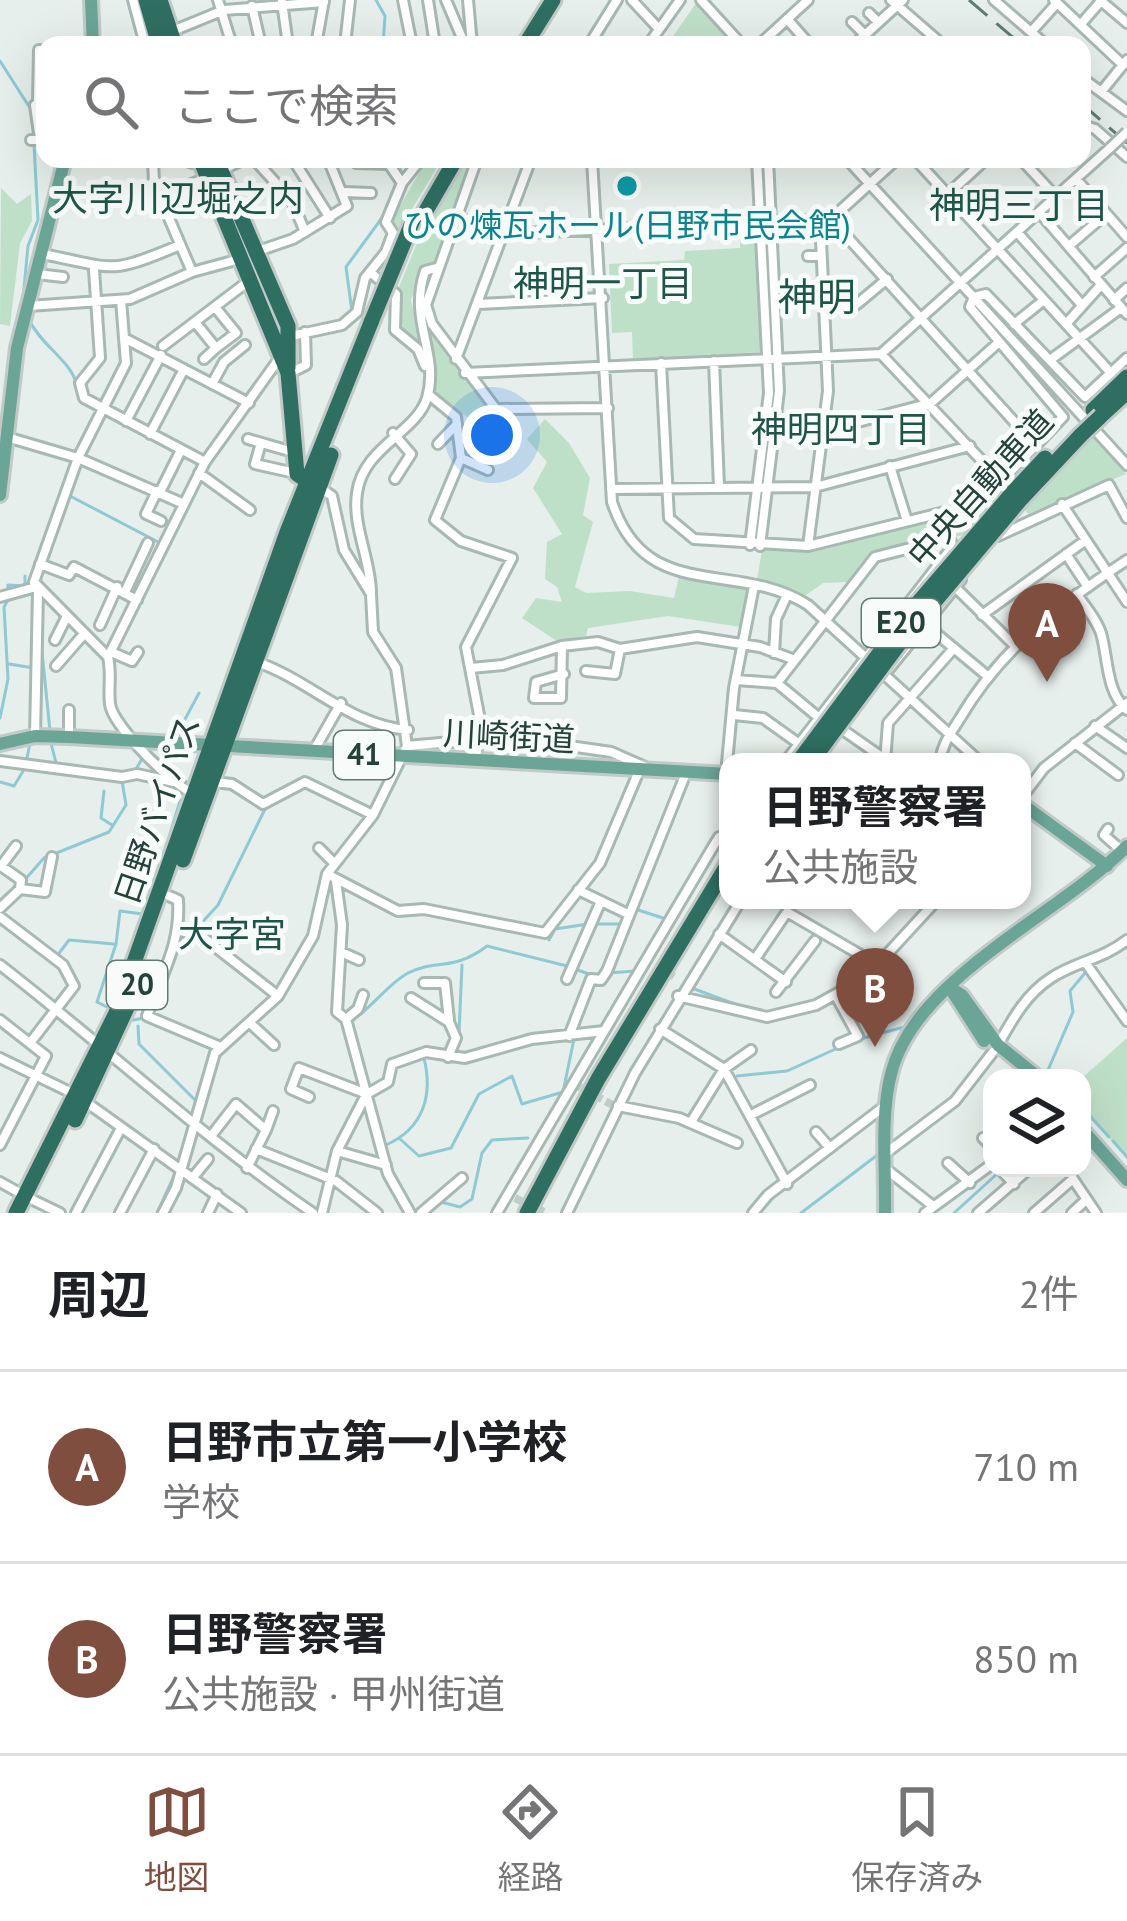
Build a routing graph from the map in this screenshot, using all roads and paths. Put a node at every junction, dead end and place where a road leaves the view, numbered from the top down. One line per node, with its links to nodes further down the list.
1 (91, 0): 34 (main road)
2 (133, 0): 35 (street)
3 (146, 0): 36 (highway)
4 (160, 0): 37 (highway)
5 (218, 0): 24 (street)
6 (350, 0): 43 (street)
7 (404, 0): 44 (street)
8 (428, 0): 45 (street)
9 (446, 0): 46 (street)
10 (467, 0): 47 (street)
11 (548, 0): 48 (highway)
12 (617, 0): 49 (street)
13 (632, 0): 31 (street)
14 (680, 0): 31 (street)
15 (701, 0): 51 (street)
16 (808, 0): 26 (street)
17 (1101, 0): 29 (street); 30 (street)
18 (324, 1): 20 (street); 42 (street)
19 (1055, 1): 30 (street); 32 (street)
20 (282, 2): 23 (street); 41 (street)
21 (897, 2): 28 (street); 54 (street)
22 (1001, 2): 32 (street)
23 (252, 6): 24 (street); 40 (street)
24 (221, 13): 38 (street); 39 (street)
25 (869, 13): 28 (street)
26 (787, 20): 52 (street); 53 (street)
27 (852, 22): 33 (street)
28 (878, 22): 33 (street)
29 (1127, 23)
30 (1081, 24): 56 (street)
31 (659, 29): 50 (street)
32 (1031, 32): 55 (street)
33 (865, 35)
34 (93, 36)
35 (153, 36)
36 (155, 36)
37 (157, 36)
38 (169, 36)
39 (229, 36)
40 (259, 36)
41 (287, 36)
42 (318, 36)
43 (346, 36)
44 (410, 36)
45 (434, 36)
46 (464, 36)
47 (469, 36)
48 (526, 36)
49 (595, 36)
50 (654, 36)
51 (734, 36)
52 (769, 36)
53 (802, 36)
54 (933, 36)
55 (1036, 36)
56 (1125, 62): 58 (street)
57 (1091, 85): 58 (street)
58 (1101, 92): 59 (street)
59 (1127, 111)
60 (1091, 131): 62 (street)
61 (1127, 133): 63 (street, bridge)
62 (1127, 157)
63 (1091, 165)
64 (63, 168): 107 (main road)
65 (154, 168): 90 (street)
66 (258, 168): 99 (street)
67 (298, 168): 95 (street)
68 (333, 168): 87 (street)
69 (392, 168): 85 (street)
70 (413, 168): 85 (street)
71 (447, 168): 190 (highway, 日野バイパス / 20, bridge)
72 (474, 168): 94 (street)
73 (528, 168): 101 (street)
74 (593, 168): 98 (street)
75 (758, 168): 97 (street)
76 (768, 168): 97 (street)
77 (855, 168): 86 (street)
78 (887, 168): 86 (street)
79 (923, 168): 89 (street)
80 (976, 168): 89 (street)
81 (1029, 168): 91 (street)
82 (1088, 168): 84 (street, bridge)
83 (214, 169): 90 (street); 108 (highway, 日野バイパス / 20)
84 (1076, 179): 91 (street); 93 (street)
85 (402, 183): 114 (street)
86 (870, 184): 96 (street); 120 (street)
87 (345, 192): 88 (street); 95 (street)
88 (371, 193)
89 (947, 195): 106 (street)
90 (159, 197): 103 (street)
91 (1056, 197): 92 (street)
92 (1039, 212): 100 (street); 104 (street)
93 (1106, 214): 102 (street); 104 (street)
94 (456, 216): 101 (street); 111 (street)
95 (330, 218): 99 (street)
96 (825, 219): 97 (street); 110 (street); 117 (street)
97 (766, 222): 98 (street); 150 (street)
98 (600, 230): 101 (street); 123 (street)
99 (305, 232): 108 (street)
100 (1017, 232): 106 (street); 129 (street)
101 (503, 234): 127 (street)
102 (1127, 237)
103 (180, 244): 112 (street); 113 (street)
104 (1070, 245): 119 (street)
105 (1127, 248): 119 (street)
106 (998, 249): 120 (street); 125 (street)
107 (42, 254): 112 (street); 115 (main road)
108 (249, 255): 113 (street); 118 (highway, 日野バイパス / 20); 137 (highway, 日野バイパス / 20)
109 (808, 256): 110 (street)
110 (821, 256): 128 (street)
111 (436, 268): 149 (street); 157 (street)
112 (94, 270): 126 (street)
113 (192, 272): 124 (street)
114 (370, 272): 137 (street); 157 (street)
115 (37, 274): 116 (street); 130 (main road)
116 (63, 277)
117 (887, 279): 128 (street); 133 (street)
118 (251, 280): 131 (street); 145 (highway, 日野バイパス / 20)
119 (1097, 281): 129 (street); 132 (street)
120 (960, 282): 122 (street); 133 (street)
121 (1127, 288): 132 (street)
122 (974, 297): 135 (street); 140 (street); 185 (street)
123 (603, 298): 127 (street); 154 (street)
124 (121, 300): 126 (street); 138 (street)
125 (1044, 300): 135 (street); 136 (street)
126 (96, 302): 130 (street); 167 (street)
127 (477, 304): 149 (street)
128 (824, 305): 146 (street)
129 (1082, 305): 136 (street)
130 (28, 306): 174 (main road)
131 (215, 307): 134 (street); 142 (street)
132 (1121, 307): 139 (street)
133 (922, 317): 144 (street); 156 (street)
134 (196, 322): 142 (street); 143 (street)
135 (1014, 324): 151 (street)
136 (1066, 324): 139 (street)
137 (298, 334): 159 (highway, 日野バイパス / 20)
138 (124, 338): 143 (street); 167 (street)
139 (1082, 341): 151 (street); 160 (street)
140 (998, 343): 156 (street); 179 (street)
141 (245, 345): 161 (street)
142 (216, 348): 147 (street)
143 (162, 350): 155 (street); 169 (street)
144 (881, 354): 146 (street); 165 (street)
145 (280, 356): 159 (highway, 日野バイパス / 20); 164 (street)
146 (826, 356): 150 (street); 171 (street)
147 (204, 358)
148 (1127, 358): 160 (street)
149 (456, 359): 158 (street)
150 (773, 359): 152 (street); 191 (street)
151 (1050, 360): 160 (street)
152 (714, 361): 153 (street); 193 (street)
153 (661, 364): 154 (street); 192 (street)
154 (606, 366): 158 (street); 166 (street)
155 (184, 369): 161 (street); 173 (street)
156 (968, 370): 165 (street); 179 (street)
157 (428, 373): 163 (street)
158 (465, 373): 166 (street)
159 (288, 374): 181 (highway, 日野バイパス / 20)
160 (1119, 375): 168 (highway, 中央自動車道 / E20)
161 (212, 384): 164 (street)
162 (1127, 392): 168 (highway, 中央自動車道 / E20)
163 (428, 394): 170 (street); 172 (street)
164 (249, 403): 184 (street)
165 (931, 403): 171 (street); 178 (street)
166 (608, 408): 195 (street)
167 (101, 409): 169 (street); 182 (street)
168 (1097, 413): 196 (highway, 中央自動車道 / E20, bridge)
169 (126, 421): 173 (street)
170 (457, 424): 177 (street); 183 (street)
171 (823, 431): 194 (street)
172 (393, 433): 189 (street); 220 (street)
173 (150, 434): 180 (street)
174 (10, 438): 182 (street); 198 (main road)
175 (248, 439): 176 (street)
176 (261, 443): 181 (street); 190 (street)
177 (438, 444)
178 (970, 446): 186 (street); 196 (street)
179 (1036, 446): 196 (street)
180 (181, 450): 184 (street); 197 (street)
181 (296, 453): 190 (highway, 日野バイパス / 20)
182 (78, 458): 197 (street); 211 (street)
183 (461, 458): 187 (street); 244 (street)
184 (205, 462): 188 (street)
185 (1127, 465)
186 (890, 466): 194 (street); 204 (street)
187 (488, 470)
188 (200, 473): 199 (street); 201 (street)
189 (395, 479)
190 (308, 482): 220 (street); 242 (highway, 日野バイパス / 20); 268 (highway, 日野バイパス / 20)
191 (762, 486): 193 (street); 194 (street); 207 (street)
192 (666, 487): 193 (street); 195 (street); 207 (street)
193 (719, 487)
194 (815, 487): 208 (street)
195 (611, 488): 214 (street)
196 (1012, 490): 204 (street); 274 (highway, 中央自動車道 / E20, bridge); 275 (highway, 中央自動車道 / E20, bridge)
197 (159, 491): 199 (street); 203 (street)
198 (0, 495)
199 (184, 504): 223 (street)
200 (1062, 504): 202 (street); 205 (street); 215 (street)
201 (250, 509)
202 (1127, 518)
203 (161, 521)
204 (907, 521): 208 (street)
205 (1086, 540): 209 (street); 213 (street)
206 (143, 546): 217 (street)
207 (755, 546): 208 (street)
208 (808, 546)
209 (1066, 554): 216 (street); 225 (street)
210 (1127, 560): 213 (street)
211 (40, 564): 217 (street); 218 (street)
212 (933, 569): 215 (street); 227 (street); 240 (street)
213 (1108, 572): 216 (street); 224 (street)
214 (754, 586): 221 (street); 232 (street)
215 (956, 586): 225 (street); 229 (street)
216 (1088, 586): 219 (street)
217 (121, 588): 223 (street); 228 (street)
218 (37, 589): 222 (street); 226 (street); 261 (street)
219 (1077, 594): 233 (street); 253 (street)
220 (370, 595): 258 (street)
221 (788, 595): 227 (street); 238 (street)
222 (0, 597)
223 (137, 600): 239 (street)
224 (1127, 602)
225 (982, 614): 233 (street)
226 (66, 618): 230 (street); 231 (street)
227 (826, 620): 240 (street); 241 (street)
228 (100, 625)
229 (926, 625): 235 (street); 247 (street)
230 (54, 634)
231 (84, 634): 239 (street); 243 (street)
232 (741, 644): 236 (street); 238 (street); 249 (street)
233 (1014, 645): 248 (street)
234 (562, 646): 236 (street); 244 (street); 246 (street)
235 (954, 648): 248 (street); 251 (street)
236 (620, 649): 245 (street)
237 (138, 652): 239 (street)
238 (774, 652): 241 (street)
239 (110, 654): 264 (street)
240 (864, 655): 247 (street); 256 (street)
241 (795, 660): 250 (street)
242 (256, 662): 252 (street); 268 (highway, 日野バイパス / 20)
243 (56, 666)
244 (471, 668): 263 (street)
245 (586, 670)
246 (563, 674): 246 (street)
247 (886, 674): 251 (street); 259 (street)
248 (985, 674): 260 (street)
249 (736, 680): 250 (street); 255 (street)
250 (777, 683): 256 (street)
251 (913, 696): 260 (street); 278 (street)
252 (341, 703): 258 (street); 270 (street)
253 (1125, 706): 257 (street)
254 (70, 710): 262 (street)
255 (734, 715): 265 (street); 272 (street)
256 (818, 716): 265 (street)
257 (1097, 728): 267 (street); 269 (street)
258 (408, 730): 271 (street)
259 (842, 730): 276 (street); 277 (street)
260 (951, 731): 279 (street); 280 (street)
261 (34, 736): 262 (main road, 川崎街道 / 41); 266 (main road, 川崎街道 / 41)
262 (69, 737): 264 (main road, 川崎街道 / 41)
263 (479, 738): 271 (street); 282 (street); 283 (street)
264 (133, 741): 268 (main road, 川崎街道 / 41); 288 (street)
265 (798, 743): 273 (street)
266 (0, 744)
267 (1077, 744): 286 (street); 289 (street)
268 (217, 746): 270 (main road, 川崎街道 / 41); 287 (highway, 日野バイパス / 20); 290 (highway, 日野バイパス / 20)
269 (1127, 748)
270 (314, 752): 271 (main road, 川崎街道 / 41)
271 (403, 752): 282 (main road, 川崎街道 / 41); 292 (street)
272 (729, 753)
273 (791, 753)
274 (804, 753)
275 (821, 753)
276 (823, 753)
277 (875, 753)
278 (886, 753)
279 (943, 753)
280 (972, 753)
281 (0, 761): 288 (street)
282 (476, 761): 283 (main road, 川崎街道 / 41)
283 (646, 771): 284 (main road, 川崎街道 / 41); 305 (street)
284 (686, 772): 285 (main road, 川崎街道 / 41); 312 (street)
285 (719, 774)
286 (1118, 776)
287 (212, 781): 292 (street); 306 (highway, 日野バイパス / 20)
288 (176, 782): 290 (street)
289 (1031, 787)
290 (194, 793): 349 (highway, 日野バイパス / 20)
291 (1031, 808): 300 (main road)
292 (373, 815): 299 (street)
293 (1108, 829): 297 (street)
294 (719, 837): 319 (street)
295 (16, 846): 304 (street)
296 (319, 848): 299 (street)
297 (1125, 849): 300 (main road)
298 (52, 857): 304 (street)
299 (334, 863): 301 (street)
300 (1107, 866): 329 (main road)
301 (327, 874): 303 (street); 332 (street)
302 (719, 879): 416 (highway)
303 (336, 881): 305 (street); 318 (street)
304 (20, 889): 309 (street)
305 (578, 890): 308 (street)
306 (169, 896): 314 (street); 349 (highway, 日野バイパス / 20)
307 (719, 898): 417 (highway)
308 (601, 901): 312 (street); 326 (street)
309 (0, 908)
310 (735, 909): 315 (street)
311 (929, 909): 324 (street)
312 (628, 914): 344 (street)
313 (0, 917): 336 (street)
314 (180, 931): 332 (street); 348 (street)
315 (718, 934): 320 (street); 333 (street)
316 (1127, 940): 322 (street)
317 (815, 941): 327 (street)
318 (340, 952): 321 (street); 337 (street)
319 (646, 959): 325 (street); 343 (street)
320 (755, 959): 324 (street); 327 (street)
321 (359, 960)
322 (1087, 964): 339 (street); 350 (street)
323 (0, 965): 336 (street)
324 (881, 965): 334 (street)
325 (657, 966)
326 (567, 974)
327 (786, 982): 330 (street)
328 (424, 983): 340 (street)
329 (949, 987): 350 (main road); 362 (main road)
330 (776, 992)
331 (363, 995): 337 (street)
332 (278, 996): 341 (street)
333 (678, 996): 334 (street); 342 (street)
334 (836, 996): 346 (street)
335 (411, 998): 340 (street)
336 (57, 1009): 345 (street); 349 (street)
337 (346, 1019): 359 (street)
338 (0, 1020): 345 (street)
339 (1127, 1021)
340 (449, 1022): 352 (street)
341 (250, 1024): 347 (street); 348 (street)
342 (660, 1029): 354 (street); 363 (street)
343 (605, 1031): 344 (street); 415 (street)
344 (569, 1036): 352 (street)
345 (30, 1042): 357 (street)
346 (839, 1044)
347 (274, 1045)
348 (218, 1046): 366 (street)
349 (107, 1047): 361 (highway, 日野バイパス / 20); 366 (street)
350 (996, 1048): 355 (main road); 356 (main road); 380 (street)
351 (751, 1050): 354 (street)
352 (448, 1057): 359 (street)
353 (0, 1058): 357 (street)
354 (724, 1069): 365 (street); 367 (street)
355 (1016, 1069)
356 (1026, 1069)
357 (38, 1074): 361 (street); 375 (street)
358 (810, 1085): 365 (street)
359 (369, 1093): 360 (street); 379 (street); 383 (street)
360 (309, 1097)
361 (81, 1098): 368 (street); 401 (highway, 日野バイパス / 20)
362 (887, 1103): 376 (street); 380 (main road)
363 (618, 1106): 367 (street); 418 (street)
364 (273, 1111): 370 (street)
365 (751, 1115): 397 (street)
366 (196, 1122): 372 (street); 382 (street)
367 (691, 1122): 374 (street)
368 (121, 1128): 377 (street); 405 (street)
369 (1091, 1129): 386 (main road)
370 (266, 1130): 372 (street); 378 (street)
371 (816, 1132): 376 (street)
372 (211, 1136): 385 (street)
373 (1091, 1139): 393 (main road)
374 (737, 1143)
375 (0, 1144)
376 (830, 1148): 397 (street)
377 (154, 1149): 382 (street); 406 (street)
378 (256, 1149): 385 (street); 394 (street)
379 (337, 1150): 383 (street); 394 (street)
380 (886, 1153): 387 (main road)
381 (208, 1159): 388 (street)
382 (182, 1166): 388 (street); 407 (street)
383 (386, 1166): 413 (street)
384 (948, 1167): 396 (street)
385 (247, 1168): 410 (street)
386 (1127, 1168)
387 (886, 1169): 402 (street); 420 (main road)
388 (194, 1176): 399 (street)
389 (983, 1176): 396 (street)
390 (1007, 1177): 398 (street)
391 (1021, 1177): 398 (street)
392 (462, 1178): 414 (street)
393 (1127, 1180)
394 (328, 1181): 411 (street); 412 (street)
395 (0, 1182): 401 (street)
396 (970, 1183): 402 (street)
397 (788, 1184): 419 (street)
398 (1014, 1184): 421 (street)
399 (217, 1194): 408 (street); 409 (street)
400 (1086, 1200): 422 (street); 423 (street); 424 (street)
401 (28, 1203): 403 (highway, 日野バイパス / 20); 404 (street)
402 (929, 1209)
403 (16, 1213)
404 (60, 1213)
405 (76, 1213)
406 (120, 1213)
407 (163, 1213)
408 (208, 1213)
409 (241, 1213)
410 (313, 1213)
411 (322, 1213)
412 (377, 1213)
413 (410, 1213)
414 (421, 1213)
415 (497, 1213)
416 (527, 1213)
417 (539, 1213)
418 (567, 1213)
419 (753, 1213)
420 (885, 1213)
421 (977, 1213)
422 (1034, 1213)
423 (1072, 1213)
424 (1096, 1213)

